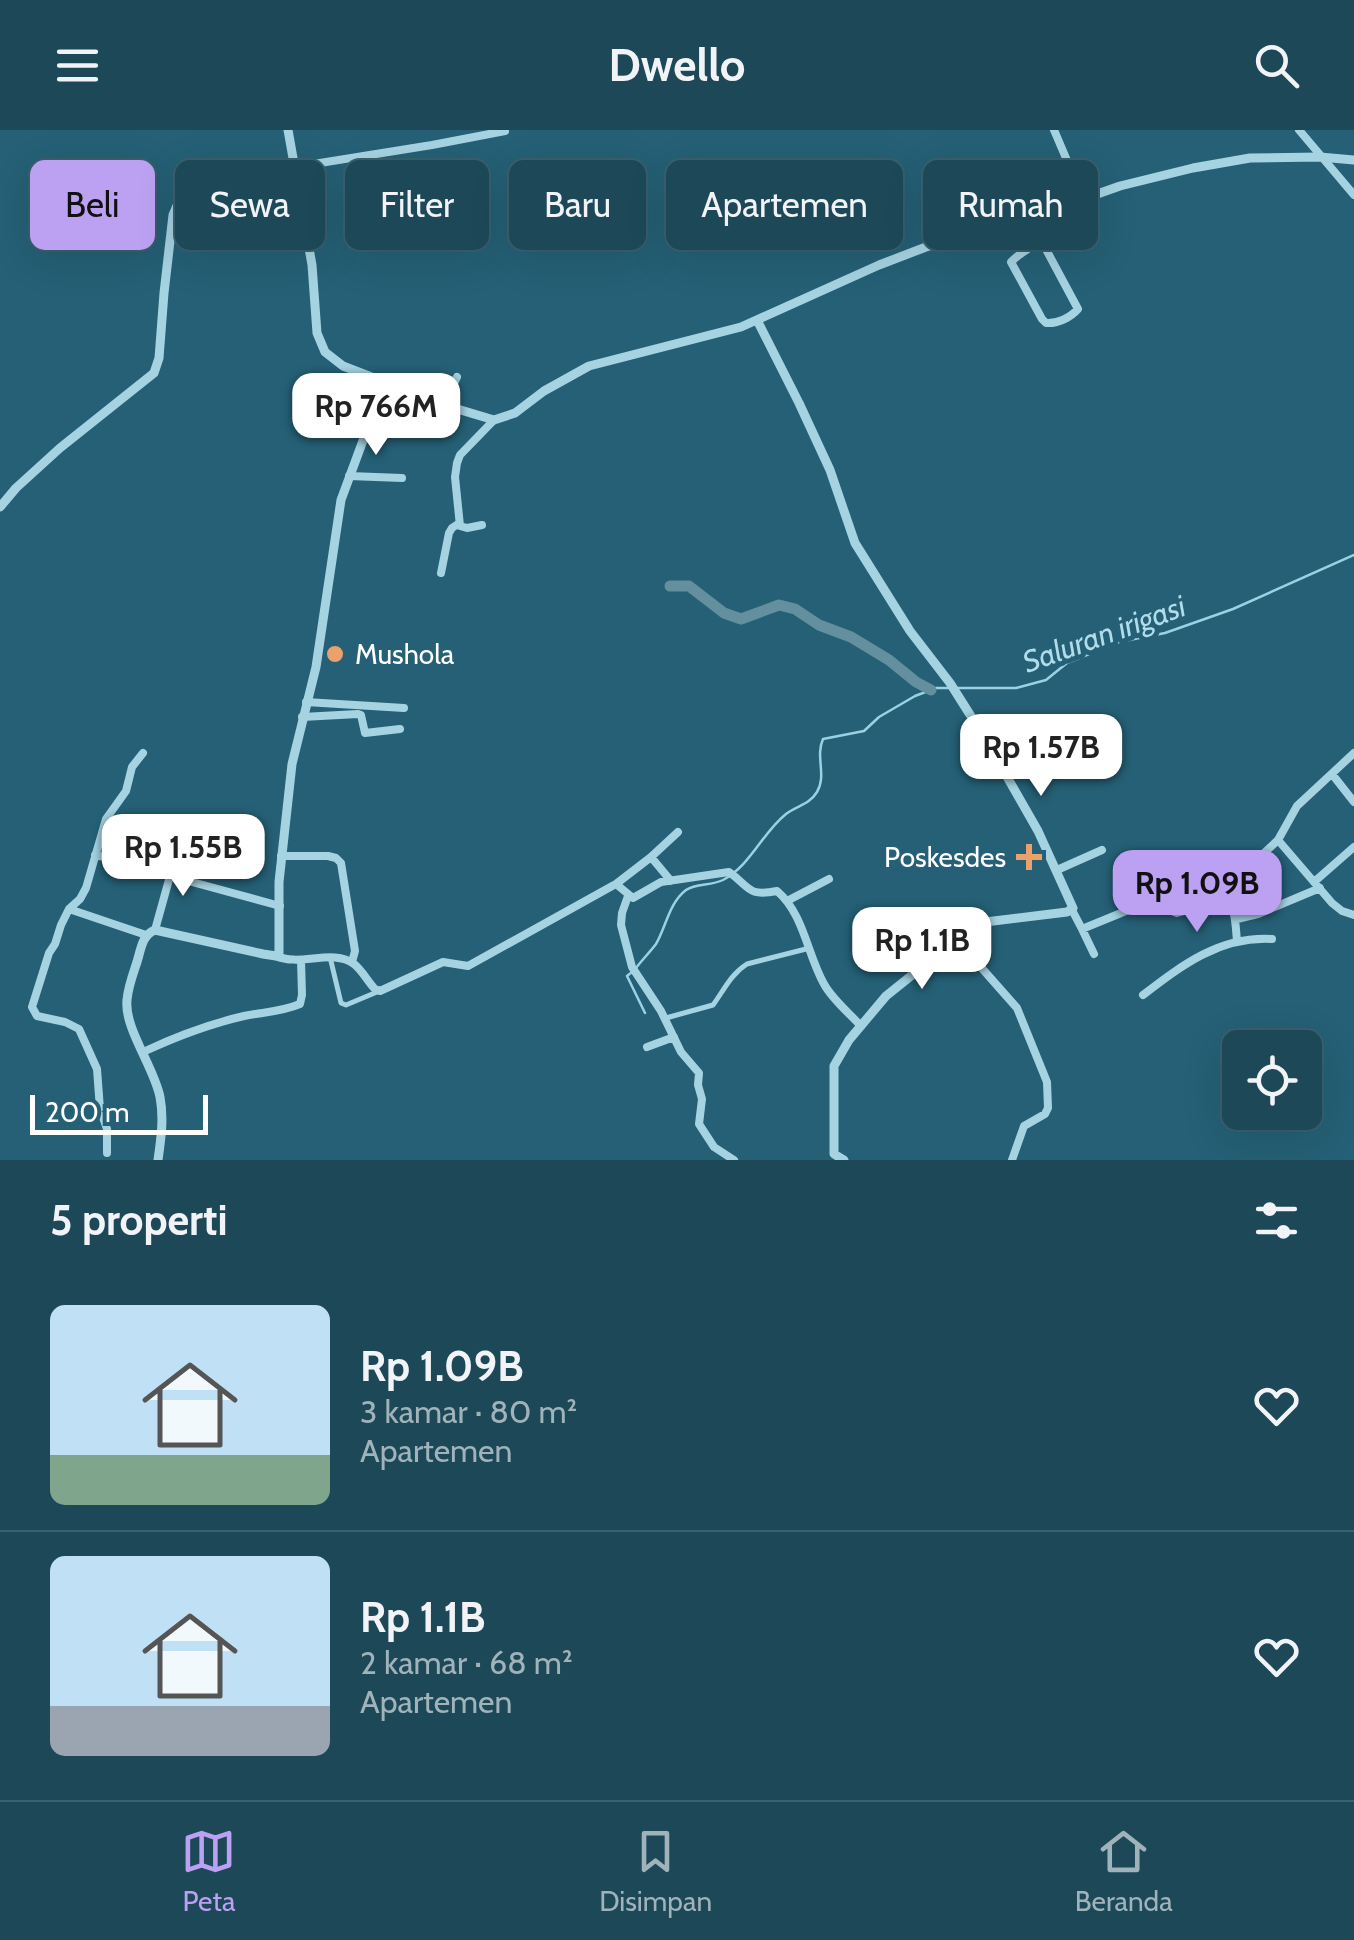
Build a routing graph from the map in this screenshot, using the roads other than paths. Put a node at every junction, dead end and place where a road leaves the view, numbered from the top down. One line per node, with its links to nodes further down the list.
1 (288, 130): 6 (street)
2 (504, 130): 9 (street)
3 (1054, 130): 7 (street)
4 (1298, 130): 5 (street)
5 (1320, 157): 8 (street); 10 (street); 11 (street)
6 (294, 160)
7 (1067, 160)
8 (1354, 160)
9 (325, 162)
10 (1098, 193)
11 (1354, 195)
12 (175, 212): 23 (street)
13 (1040, 240): 13 (street)
14 (923, 248): 16 (street)
15 (309, 250): 18 (street)
16 (757, 320): 20 (street); 32 (street)
17 (457, 377): 19 (street)
18 (392, 385): 19 (street); 21 (street)
19 (444, 405): 20 (street)
20 (494, 420): 24 (street)
21 (350, 476): 22 (street); 27 (street)
22 (402, 478)
23 (0, 507)
24 (458, 524): 25 (street); 26 (street)
25 (482, 525)
26 (441, 573)
27 (306, 702): 28 (street); 29 (street)
28 (404, 708)
29 (302, 718): 31 (street); 42 (street)
30 (1022, 724): 32 (street)
31 (400, 729)
32 (986, 740): 44 (street)
33 (143, 753): 41 (street)
34 (1354, 753): 35 (street)
35 (1332, 774): 36 (street); 38 (street)
36 (1354, 802)
37 (678, 832): 43 (street)
38 (1278, 840): 49 (street); 50 (street)
39 (1354, 847): 49 (street)
40 (1102, 850): 44 (street)
41 (95, 855): 45 (street); 54 (street)
42 (281, 856): 53 (street); 68 (street)
43 (651, 857): 47 (street); 48 (street)
44 (1056, 870): 55 (street)
45 (170, 876): 53 (street); 59 (street)
46 (829, 879): 52 (street)
47 (671, 881): 51 (street); 52 (street)
48 (616, 884): 51 (street); 69 (street)
49 (1317, 885): 56 (street); 57 (street)
50 (1213, 886): 57 (street); 58 (street)
51 (632, 897): 71 (street)
52 (786, 901): 63 (street)
53 (280, 906): 65 (street)
54 (69, 909): 59 (street); 76 (street)
55 (1072, 910): 58 (street); 60 (street)
56 (1354, 915)
57 (1237, 919): 62 (street)
58 (1082, 929): 64 (street)
59 (151, 932): 65 (street); 75 (street)
60 (956, 938): 72 (street); 80 (street)
61 (1272, 939): 62 (street)
62 (1237, 942): 70 (street)
63 (810, 948): 71 (street); 72 (street)
64 (1094, 954)
65 (276, 956): 67 (street)
66 (330, 958): 67 (street); 68 (street); 69 (street)
67 (301, 960): 75 (street)
68 (352, 962): 69 (street)
69 (380, 991)
70 (1143, 995)
71 (665, 1018): 73 (street)
72 (861, 1026): 77 (street)
73 (674, 1037): 74 (street); 79 (street)
74 (648, 1047)
75 (142, 1052): 78 (street)
76 (107, 1154)
77 (835, 1158)
78 (158, 1160)
79 (734, 1160)
80 (1012, 1160)

